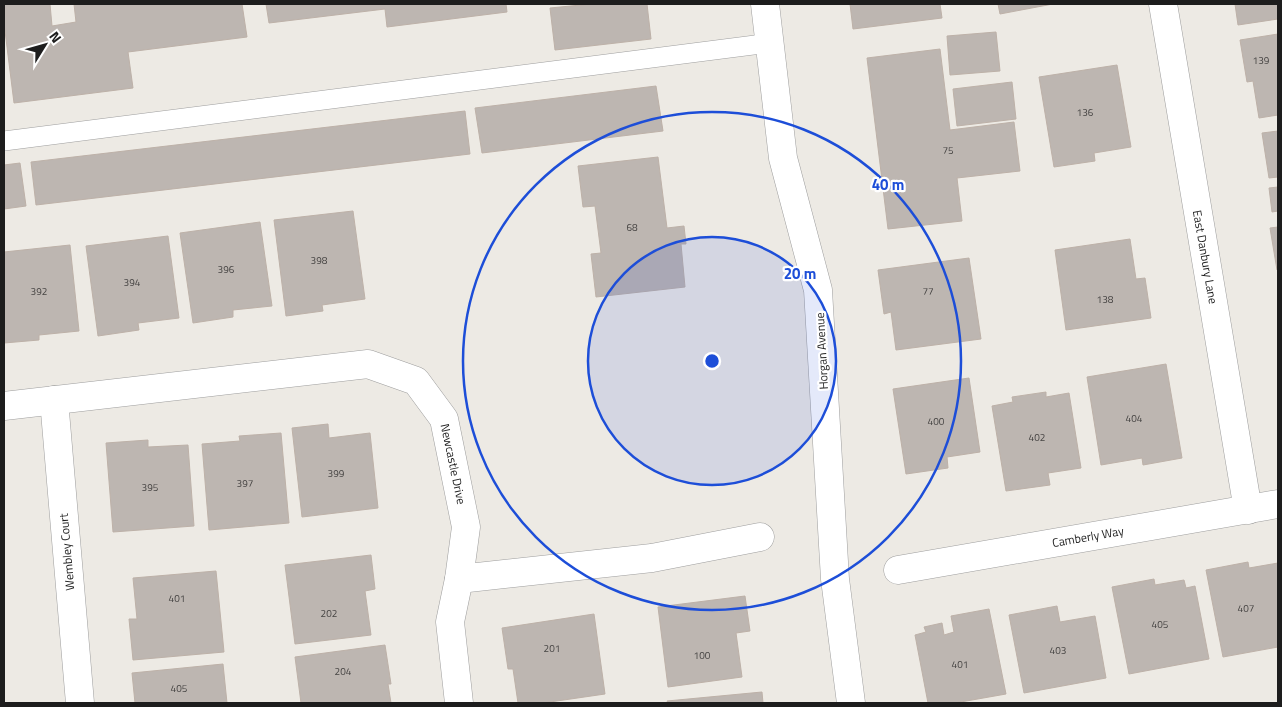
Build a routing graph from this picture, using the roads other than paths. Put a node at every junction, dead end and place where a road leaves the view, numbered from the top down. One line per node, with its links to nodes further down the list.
1 (765, 4): 3 (street, Horgan Avenue)
2 (1162, 4): 8 (street, East Danbury Lane)
3 (770, 43): 4 (lane); 14 (street, Horgan Avenue)
4 (4, 141)
5 (54, 400): 6 (street, Newcastle Drive); 11 (street, Newcastle Drive); 12 (street, Wembley Court)
6 (4, 406)
7 (1278, 504): 8 (street, Camberly Way)
8 (1248, 510): 10 (street, Camberly Way)
9 (760, 537): 11 (street)
10 (898, 570)
11 (459, 579): 13 (street, Newcastle Drive)
12 (80, 703)
13 (459, 703)
14 (851, 703)

